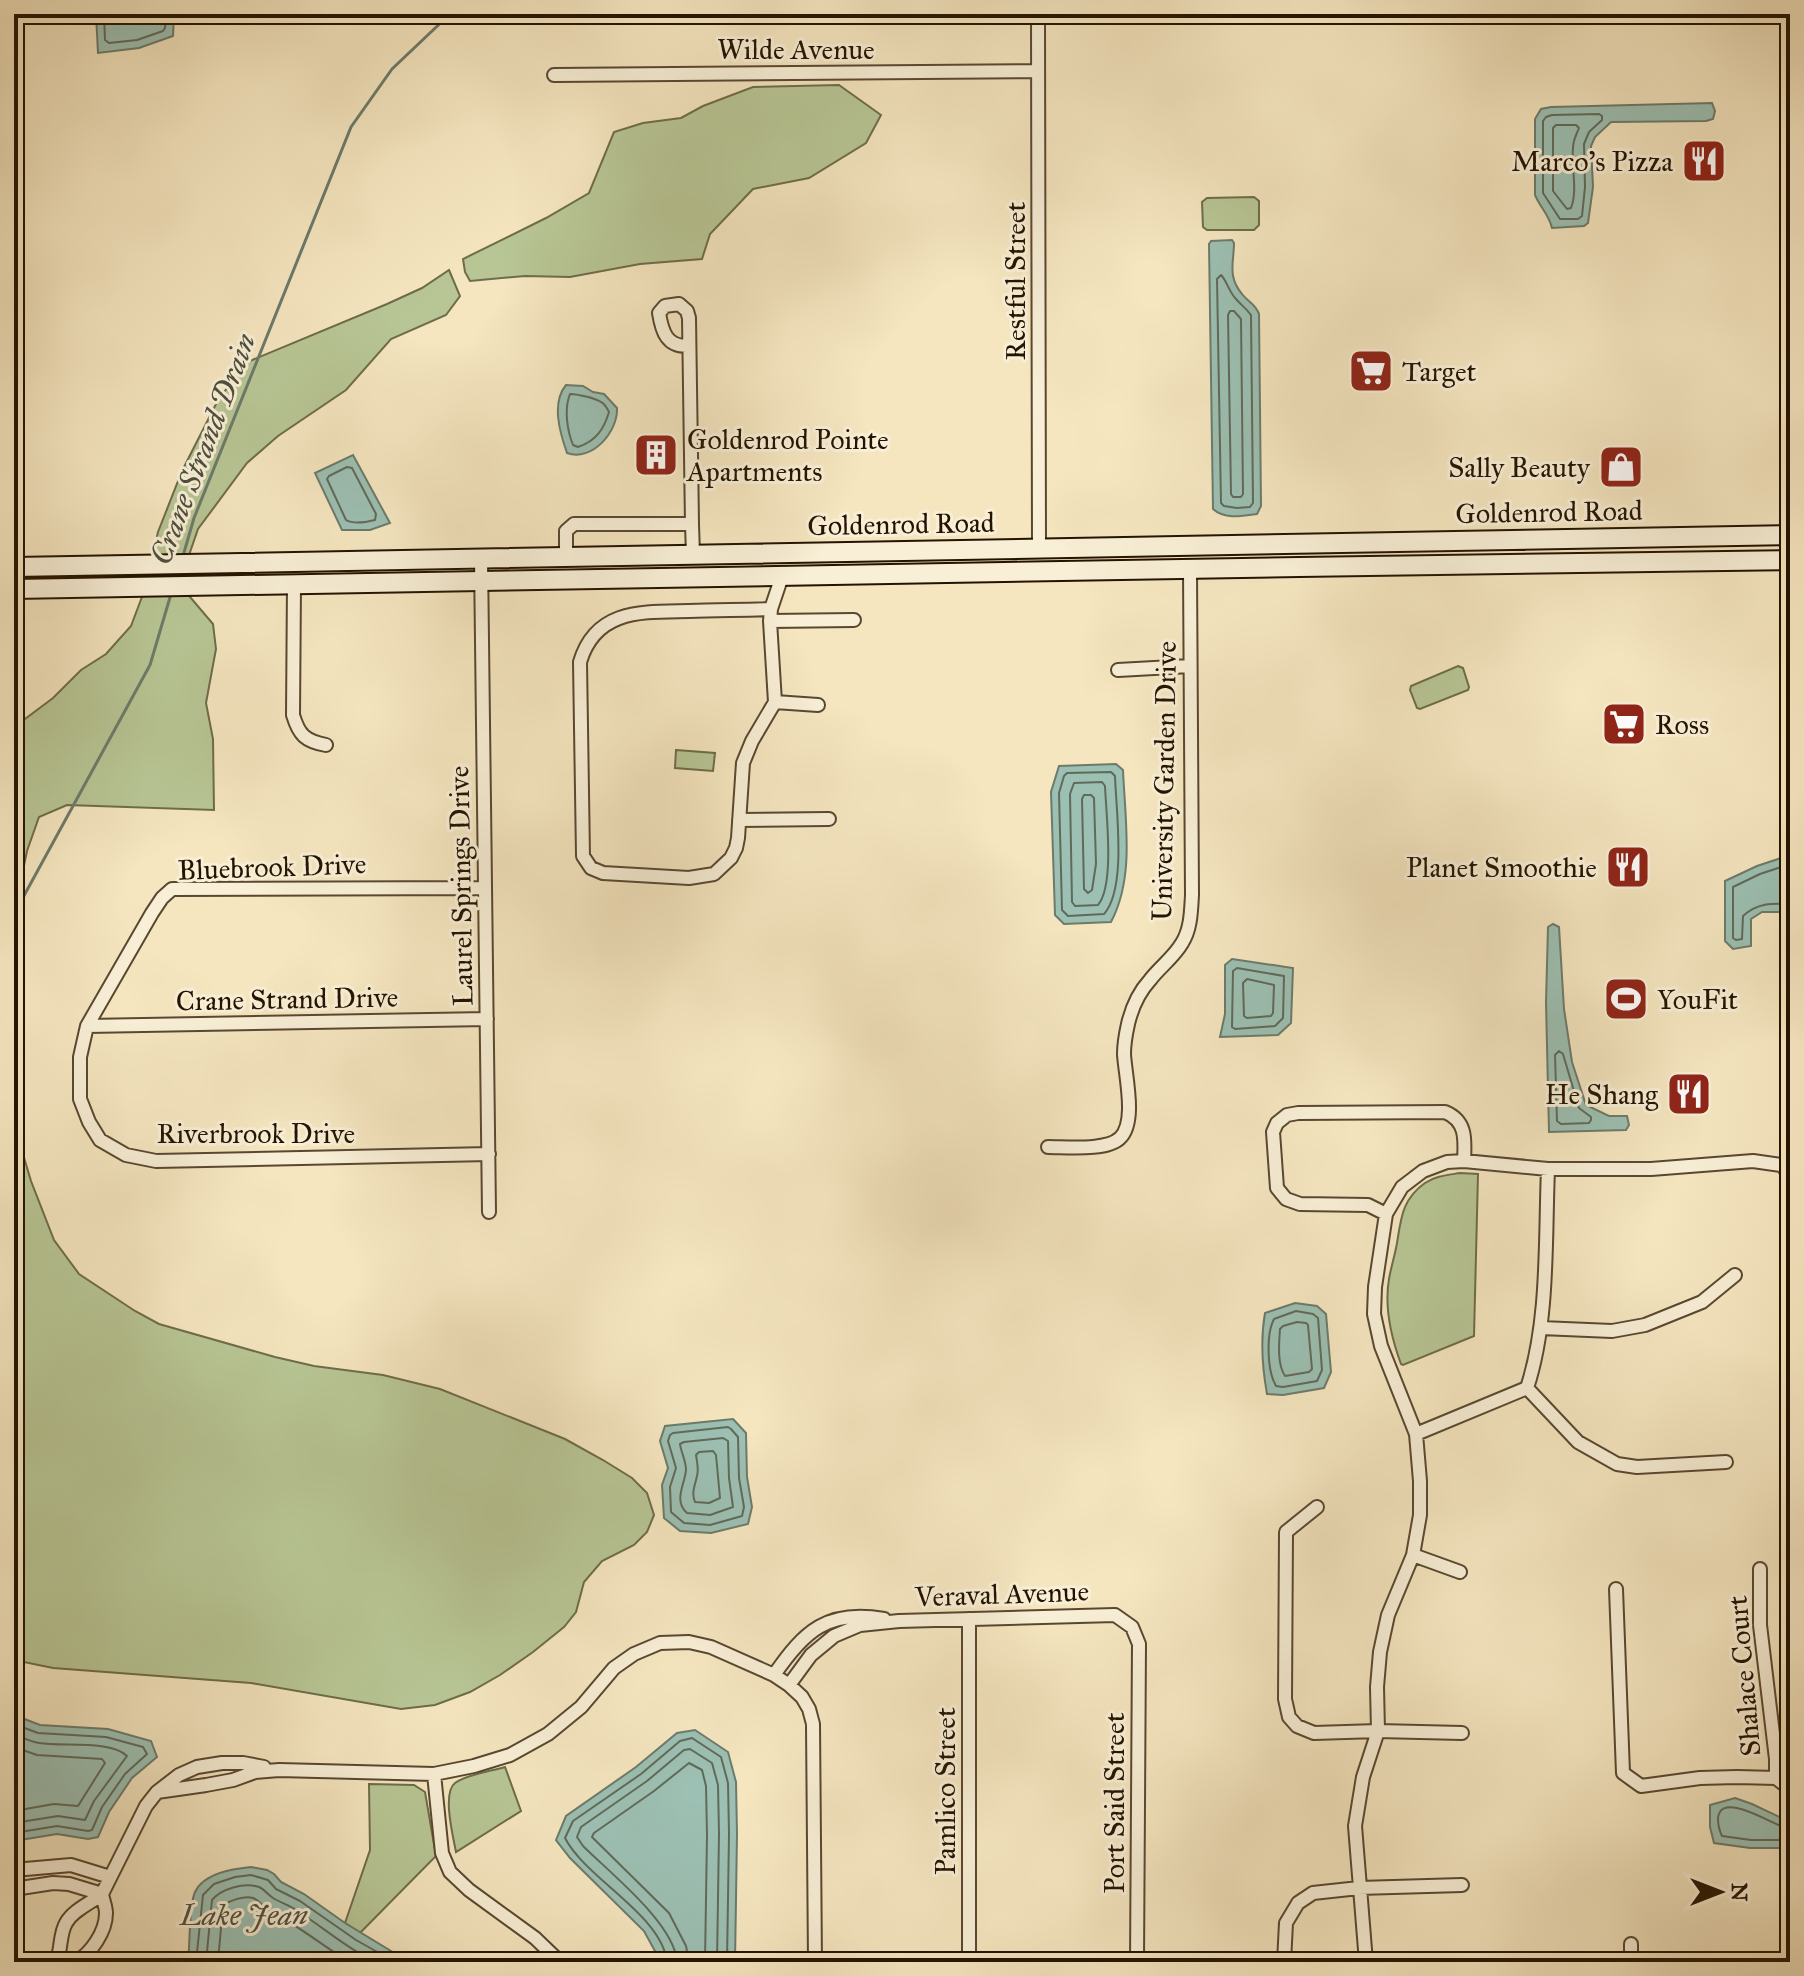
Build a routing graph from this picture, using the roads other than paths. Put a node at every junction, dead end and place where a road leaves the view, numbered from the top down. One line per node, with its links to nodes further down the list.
1 (1038, 14): 2 (street, Restful Street)
2 (1038, 71): 3 (street, Wilde Avenue); 9 (street, Restful Street)
3 (554, 75)
4 (688, 346): 5 (street)
5 (692, 524): 11 (street); 12 (street)
6 (1790, 535): 7 (main road, Goldenrod Road)
7 (1449, 542): 8 (main road, Goldenrod Road); 17 (street)
8 (1330, 544): 9 (main road, Goldenrod Road); 19 (main road)
9 (1039, 549): 10 (main road, Goldenrod Road); 23 (main road)
10 (916, 552): 11 (main road, Goldenrod Road); 24 (main road)
11 (693, 555): 12 (main road, Goldenrod Road)
12 (566, 557): 14 (main road, Goldenrod Road)
13 (443, 559): 14 (main road, Goldenrod Road); 21 (main road, Goldenrod Road); 26 (main road)
14 (481, 559): 25 (street, Laurel Springs Drive)
15 (1790, 560): 16 (main road, Goldenrod Road)
16 (1702, 561): 17 (main road, Goldenrod Road); 20 (main road)
17 (1448, 565): 19 (main road, Goldenrod Road)
18 (14, 567): 22 (main road, Goldenrod Road)
19 (1190, 569): 23 (main road, Goldenrod Road); 30 (street, University Garden Drive)
20 (1790, 570)
21 (213, 574): 22 (main road, Goldenrod Road); 26 (main road, Goldenrod Road)
22 (159, 575): 27 (main road, Goldenrod Road)
23 (899, 575): 24 (main road, Goldenrod Road)
24 (782, 576): 25 (main road, Goldenrod Road); 28 (street)
25 (481, 580): 26 (main road, Goldenrod Road); 37 (street, Laurel Springs Drive)
26 (294, 584): 34 (street)
27 (14, 589)
28 (771, 615): 29 (street); 32 (street); 36 (street)
29 (854, 620)
30 (1190, 666): 31 (street); 40 (street, University Garden Drive)
31 (1118, 670)
32 (775, 702): 33 (street); 36 (street)
33 (818, 705)
34 (326, 745)
35 (829, 819): 36 (street)
36 (739, 820)
37 (485, 888): 38 (street, Laurel Springs Drive); 39 (street, Bluebrook Drive)
38 (487, 1019): 39 (street, Crane Strand Drive); 41 (street, Laurel Springs Drive)
39 (87, 1026): 41 (street, Riverbrook Drive)
40 (1048, 1147)
41 (489, 1154): 45 (street, Laurel Springs Drive)
42 (1464, 1161): 44 (street); 46 (street); 46 (street)
43 (1787, 1166): 44 (street)
44 (1548, 1169): 48 (street)
45 (489, 1212)
46 (1386, 1214): 50 (street)
47 (1735, 1275): 48 (street)
48 (1541, 1328): 49 (street)
49 (1527, 1388): 50 (street); 51 (street)
50 (1416, 1434): 53 (street)
51 (1726, 1462)
52 (1317, 1507): 62 (street)
53 (1413, 1555): 55 (street); 62 (street)
54 (1760, 1569): 66 (street, Shalace Court)
55 (1460, 1572)
56 (1616, 1589): 66 (street)
57 (969, 1619): 58 (street, Veraval Avenue); 59 (street, Veraval Avenue); 80 (street, Pamlico Street)
58 (899, 1621): 60 (street, Veraval Avenue); 61 (street, Veraval Avenue)
59 (1139, 1644): 81 (street, Port Said Street)
60 (774, 1675): 61 (street); 65 (street)
61 (789, 1685): 79 (street)
62 (1378, 1731): 63 (street); 72 (street)
63 (1462, 1733)
64 (279, 1770): 65 (street); 68 (street); 68 (street)
65 (434, 1774): 78 (street)
66 (1776, 1778): 67 (street)
67 (1790, 1789)
68 (157, 1792): 70 (street)
69 (14, 1870): 70 (street)
70 (110, 1877): 74 (street)
71 (1462, 1885): 72 (street)
72 (1359, 1888): 82 (street); 83 (street)
73 (14, 1889): 74 (street)
74 (102, 1894): 76 (street); 77 (street)
75 (1631, 1944): 84 (street)
76 (56, 1962)
77 (76, 1962)
78 (560, 1962)
79 (815, 1962)
80 (969, 1962)
81 (1137, 1962)
82 (1284, 1962)
83 (1366, 1962)
84 (1631, 1962)

